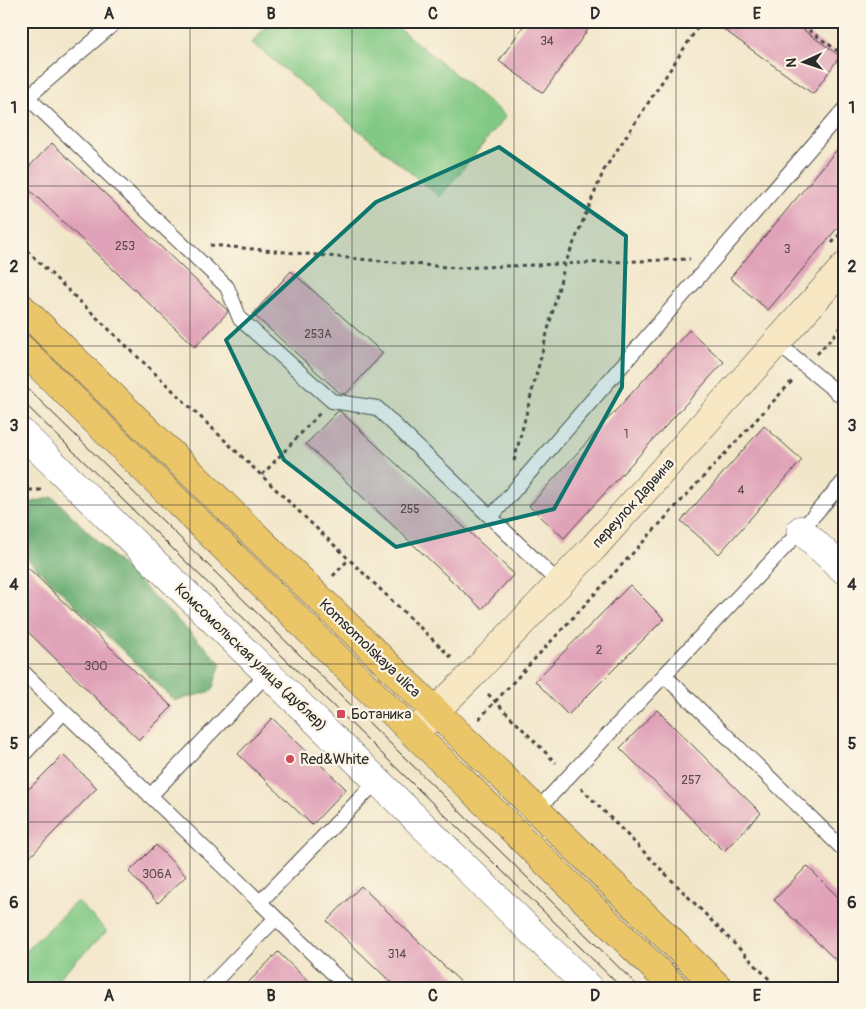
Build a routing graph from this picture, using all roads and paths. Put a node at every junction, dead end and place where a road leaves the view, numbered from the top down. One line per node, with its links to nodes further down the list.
1 (116, 21): 5 (lane)
2 (702, 21): 10 (path)
3 (796, 21): 4 (path)
4 (845, 56)
5 (24, 97): 7 (lane)
6 (845, 108): 9 (lane)
7 (180, 242): 10 (path); 18 (lane)
8 (21, 245): 21 (path)
9 (715, 258): 10 (path); 25 (lane)
10 (565, 264): 20 (path)
11 (845, 266): 14 (street, переулок Дарвина)
12 (21, 307): 36 (main road, Komsomolskaya ulica)
13 (845, 323): 16 (path)
14 (776, 342): 16 (lane); 30 (street, переулок Дарвина)
15 (21, 348): 38 (main road, Komsomolskaya ulica)
16 (805, 366): 17 (lane); 35 (path)
17 (845, 399)
18 (332, 401): 21 (path); 25 (lane)
19 (21, 432): 32 (street, Комсомольская улица (дублер))
20 (514, 464)
21 (262, 475): 27 (path)
22 (845, 480): 26 (lane)
23 (21, 490): 24 (path)
24 (49, 490)
25 (491, 517): 30 (lane)
26 (801, 530): 28 (street); 33 (lane)
27 (349, 559): 29 (path); 34 (path)
28 (845, 571)
29 (331, 578)
30 (559, 583): 34 (street, переулок Дарвина)
31 (21, 670): 37 (lane)
32 (268, 673): 42 (street, Комсомольская улица (дублер)); 43 (lane)
33 (664, 675): 41 (lane); 45 (lane)
34 (471, 676): 35 (path); 36 (street, переулок Дарвина)
35 (496, 702): 39 (path); 41 (path)
36 (435, 711): 38 (street, переулок Дарвина); 39 (main road, Komsomolskaya ulica)
37 (64, 712): 40 (lane); 43 (lane)
38 (414, 734): 51 (main road, Komsomolskaya ulica)
39 (462, 737): 44 (main road, Komsomolskaya ulica)
40 (21, 757)
41 (568, 775): 44 (lane); 53 (path)
42 (377, 781): 46 (lane); 50 (street, Комсомольская улица (дублер))
43 (150, 796): 46 (lane)
44 (537, 810): 52 (main road, Komsomolskaya ulica)
45 (845, 851)
46 (260, 902): 47 (lane)
47 (276, 918): 48 (lane); 49 (lane)
48 (208, 988)
49 (348, 988)
50 (589, 988)
51 (675, 988)
52 (719, 988)
53 (778, 988)

